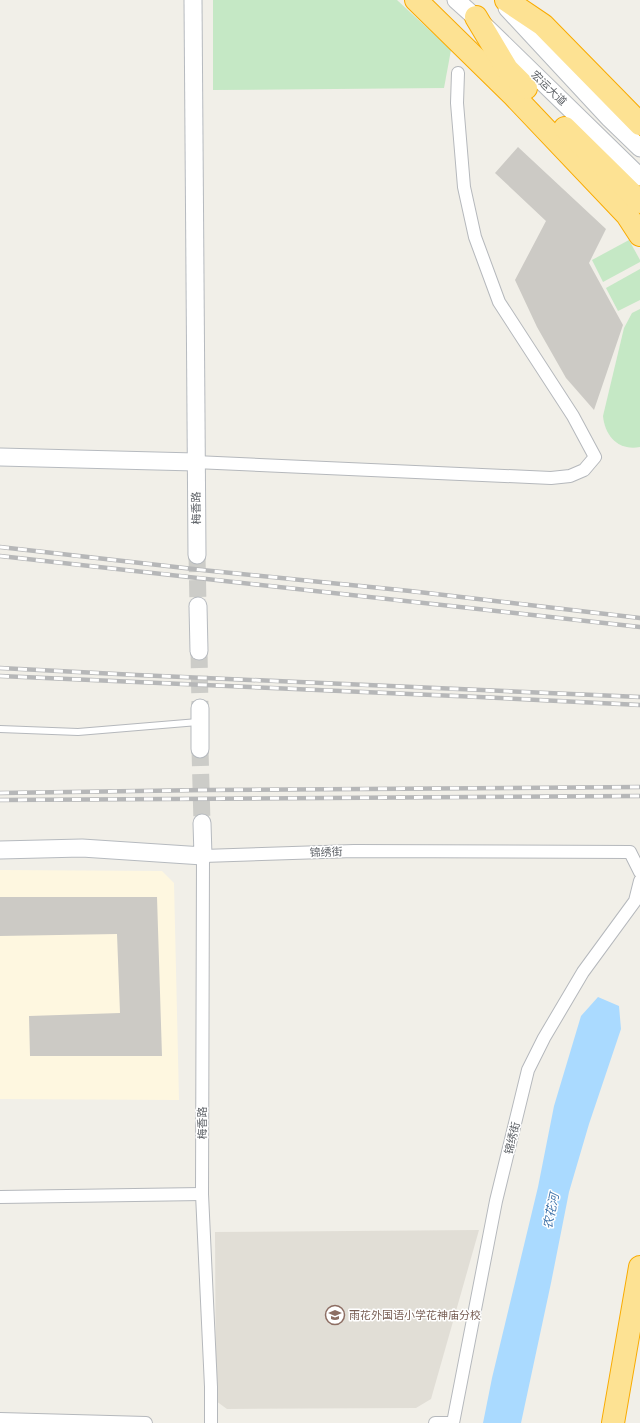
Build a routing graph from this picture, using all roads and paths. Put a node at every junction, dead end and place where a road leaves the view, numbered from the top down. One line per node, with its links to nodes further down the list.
1 (193, 0): 14 (street, 梅香路)
2 (416, 0): 12 (highway)
3 (456, 0): 6 (street, 宏运大道)
4 (500, 0): 9 (street, 宏运大道)
5 (506, 0): 8 (highway)
6 (476, 17): 10 (street, 宏运大道); 11 (highway)
7 (458, 73): 14 (street)
8 (640, 124)
9 (640, 148)
10 (640, 177)
11 (640, 202)
12 (640, 234)
13 (0, 457): 14 (street)
14 (195, 462): 15 (street, 梅香路)
15 (197, 555)
16 (198, 606): 17 (street)
17 (199, 651)
18 (200, 715): 19 (lane); 20 (street)
19 (0, 729)
20 (200, 749)
21 (202, 823): 23 (street, 梅香路)
22 (0, 850): 23 (street, 锦绣街)
23 (203, 856): 24 (street, 锦绣街); 26 (street, 梅香路)
24 (640, 872)
25 (640, 881): 33 (street, 锦绣街)
26 (202, 1194): 27 (street); 31 (street, 梅香路)
27 (0, 1197)
28 (640, 1267): 34 (highway)
29 (0, 1419): 30 (street)
30 (146, 1423)
31 (211, 1423)
32 (435, 1423): 33 (street)
33 (453, 1423)
34 (613, 1423)

